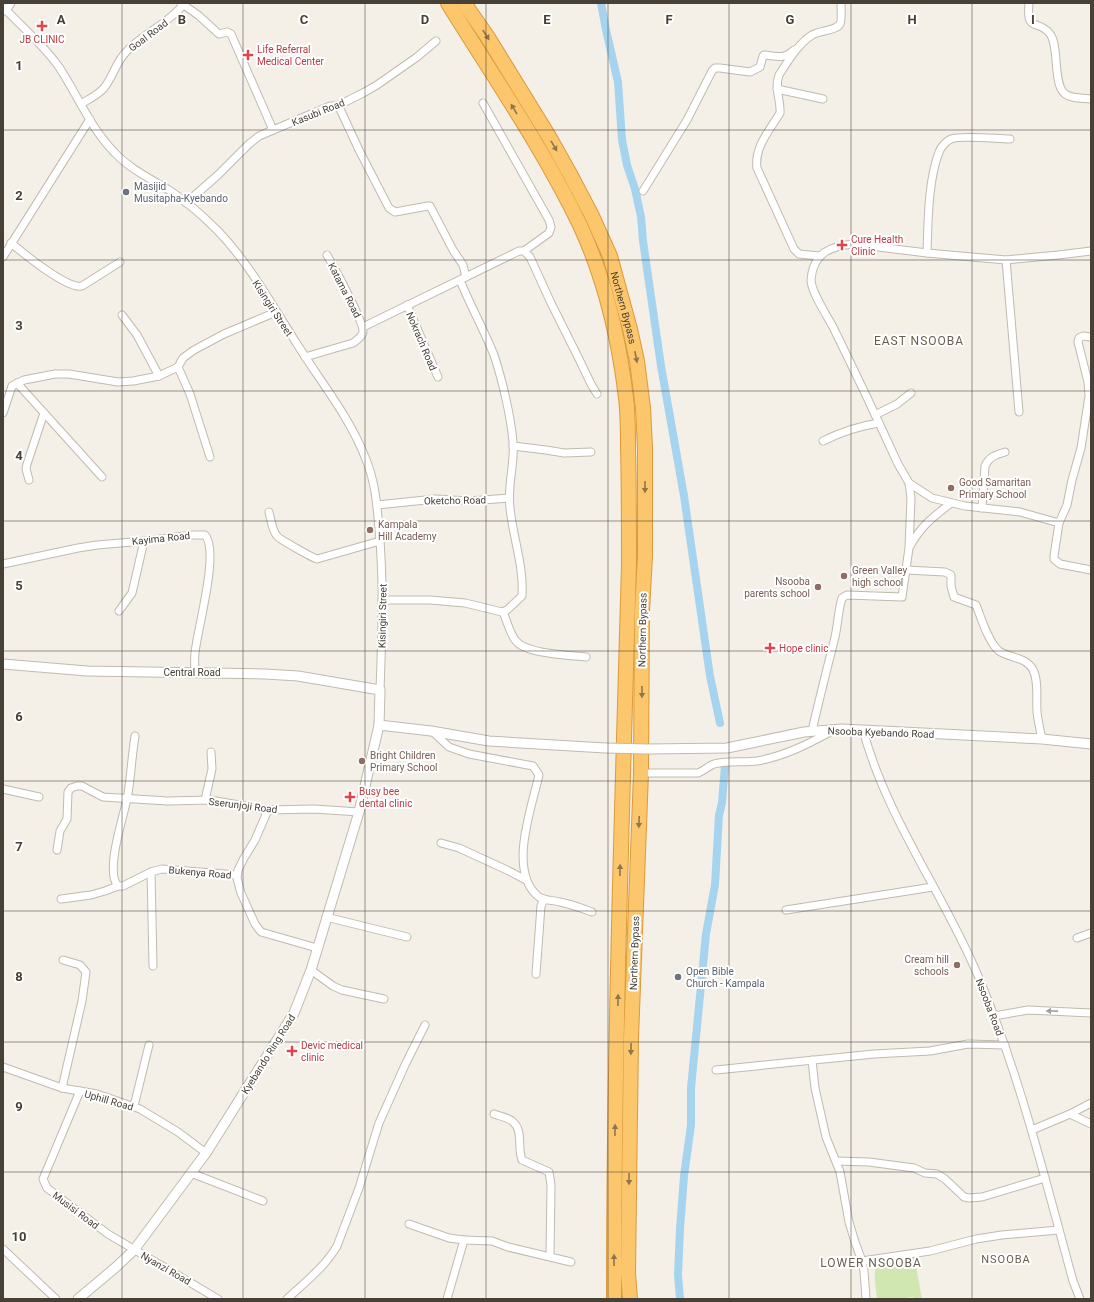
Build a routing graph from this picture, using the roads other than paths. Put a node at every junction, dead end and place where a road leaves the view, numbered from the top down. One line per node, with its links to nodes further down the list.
1 (11, 3): 7 (street)
2 (448, 3): 146 (highway, Northern Bypass, one-way to 2)
3 (464, 3): 84 (highway, Northern Bypass, one-way to 84)
4 (841, 3): 9 (street)
5 (1029, 3): 11 (street)
6 (182, 4): 14 (street, Goal Road); 17 (street)
7 (5, 9): 14 (street, Kisingiri Street)
8 (436, 42): 15 (street, Kasubi Road)
9 (803, 42): 10 (street); 19 (street)
10 (777, 89): 12 (street); 26 (street)
11 (1091, 98)
12 (823, 99)
13 (483, 103): 22 (street)
14 (81, 104): 16 (street, Kisingiri Street)
15 (337, 106): 17 (street, Kasubi Road); 30 (street)
16 (90, 119): 20 (street, Kisingiri Street); 21 (street)
17 (273, 130): 20 (street, Kasubi Road)
18 (1010, 139): 24 (street)
19 (643, 191)
20 (186, 203): 32 (street, Kisingiri Street)
21 (11, 244): 27 (street); 29 (street)
22 (524, 251): 30 (street); 42 (street)
23 (1091, 251): 28 (street)
24 (927, 253): 26 (street); 28 (street)
25 (327, 255): 34 (street, Katama Road)
26 (819, 256): 46 (street)
27 (3, 257)
28 (1006, 260): 43 (street)
29 (120, 262)
30 (463, 278): 31 (street); 49 (street)
31 (407, 305): 34 (street); 39 (street, Nokrach Road)
32 (276, 312): 36 (street, Kisingiri Street); 37 (street)
33 (122, 315): 38 (street)
34 (363, 327): 36 (street, Katama Road)
35 (1091, 337): 61 (street)
36 (305, 358): 58 (street, Kisingiri Street)
37 (178, 367): 38 (street); 52 (street)
38 (159, 376): 40 (street)
39 (438, 376)
40 (17, 383): 44 (street); 45 (street)
41 (911, 393): 46 (street)
42 (597, 394)
43 (1019, 412)
44 (3, 413)
45 (44, 413): 53 (street); 54 (street)
46 (875, 415): 47 (street)
47 (879, 423): 48 (street); 55 (street)
48 (823, 442)
49 (513, 446): 50 (street); 56 (street)
50 (591, 452)
51 (1005, 452): 59 (street)
52 (210, 457)
53 (102, 477)
54 (29, 480)
55 (908, 483): 57 (street); 64 (street)
56 (508, 498): 58 (street, Oketcho Road); 70 (street)
57 (950, 503): 59 (street); 64 (street)
58 (377, 505): 63 (street, Kisingiri Street)
59 (982, 508): 61 (street)
60 (269, 512): 63 (street)
61 (1059, 523): 67 (street)
62 (144, 541): 65 (street, Kayima Road); 69 (street); 73 (street, Kayima Road)
63 (380, 541): 68 (street, Kisingiri Street)
64 (909, 548): 66 (street)
65 (3, 564)
66 (906, 570): 79 (street); 81 (street)
67 (1091, 570)
68 (382, 600): 70 (street); 74 (street, Kisingiri Street)
69 (119, 611)
70 (504, 612): 71 (street)
71 (586, 657)
72 (3, 664): 73 (street, Central Road)
73 (195, 672): 74 (street, Central Road)
74 (380, 690): 75 (street, Kyebando Ring Road)
75 (379, 725): 78 (street); 90 (street, Kyebando Ring Road)
76 (833, 730): 77 (street, Nsooba Kyebando Road); 79 (street, Nsooba Kyebando Road); 84 (street)
77 (863, 730): 81 (street, Nsooba Kyebando Road); 97 (street, Nsooba Road)
78 (431, 731): 79 (street, Nsooba Kyebando Road, bridge); 95 (street)
79 (812, 731)
80 (135, 736): 87 (street)
81 (1042, 739): 82 (street, Nsooba Kyebando Road)
82 (1091, 744)
83 (211, 752): 88 (street)
84 (641, 773): 147 (highway, Northern Bypass, one-way to 147)
85 (3, 789): 86 (street)
86 (39, 797)
87 (127, 799): 88 (street, Sserunjoji Road); 92 (street, Sserunjoji Road); 96 (street)
88 (205, 800): 89 (street, Sserunjoji Road)
89 (268, 810): 90 (street, Sserunjoji Road); 94 (street)
90 (359, 812): 102 (street, Kyebando Ring Road)
91 (441, 843): 95 (street)
92 (57, 850)
93 (150, 872): 94 (street, Bukenya Road); 96 (street, Bukenya Road); 108 (street)
94 (237, 875): 106 (street)
95 (526, 880): 99 (street)
96 (118, 886): 98 (street, Bukenya Road)
97 (933, 887): 100 (street); 113 (street, Nsooba Road)
98 (60, 899)
99 (544, 899): 101 (street); 110 (street)
100 (786, 910)
101 (592, 912)
102 (326, 917): 104 (street); 106 (street, Kyebando Ring Road)
103 (1091, 932): 105 (street)
104 (407, 937)
105 (1077, 938)
106 (317, 948): 109 (street, Kyebando Ring Road)
107 (63, 960): 120 (street)
108 (153, 966)
109 (311, 970): 111 (street); 128 (street, Kyebando Ring Road)
110 (536, 974)
111 (384, 999)
112 (1091, 1013): 113 (street, one-way to 113)
113 (994, 1016): 116 (street, Nsooba Road)
114 (425, 1025): 144 (street)
115 (149, 1045): 123 (street)
116 (1005, 1046): 117 (street); 127 (street, Nsooba Road)
117 (812, 1060): 119 (street); 129 (street)
118 (3, 1067): 120 (street, Uphill Road)
119 (716, 1070)
120 (62, 1088): 121 (street, Uphill Road)
121 (80, 1091): 123 (street, Uphill Road); 137 (street, Musisi Road)
122 (1091, 1103): 125 (street)
123 (134, 1106): 128 (street, Uphill Road)
124 (494, 1114): 138 (street)
125 (1070, 1114): 126 (street); 127 (street)
126 (1091, 1124)
127 (1032, 1130): 131 (street, Nsooba Road)
128 (206, 1153): 130 (street, Kyebando Ring Road)
129 (836, 1161): 131 (street); 139 (street)
130 (191, 1173): 132 (street); 137 (street, Kyebando Ring Road)
131 (1045, 1178): 134 (street, Nsooba Road)
132 (262, 1201)
133 (409, 1224): 135 (street)
134 (1059, 1230): 139 (street); 149 (street, Nsooba Road)
135 (464, 1240): 138 (street); 145 (street)
136 (3, 1249): 141 (street)
137 (134, 1250): 142 (street, Kyebando Ring Road); 143 (street, Nyanzi Road)
138 (550, 1256): 140 (street)
139 (862, 1261): 148 (street)
140 (571, 1262)
141 (56, 1299)
142 (78, 1299)
143 (218, 1299)
144 (287, 1299)
145 (447, 1299)
146 (614, 1299)
147 (630, 1299)
148 (866, 1299)
149 (1080, 1299)

